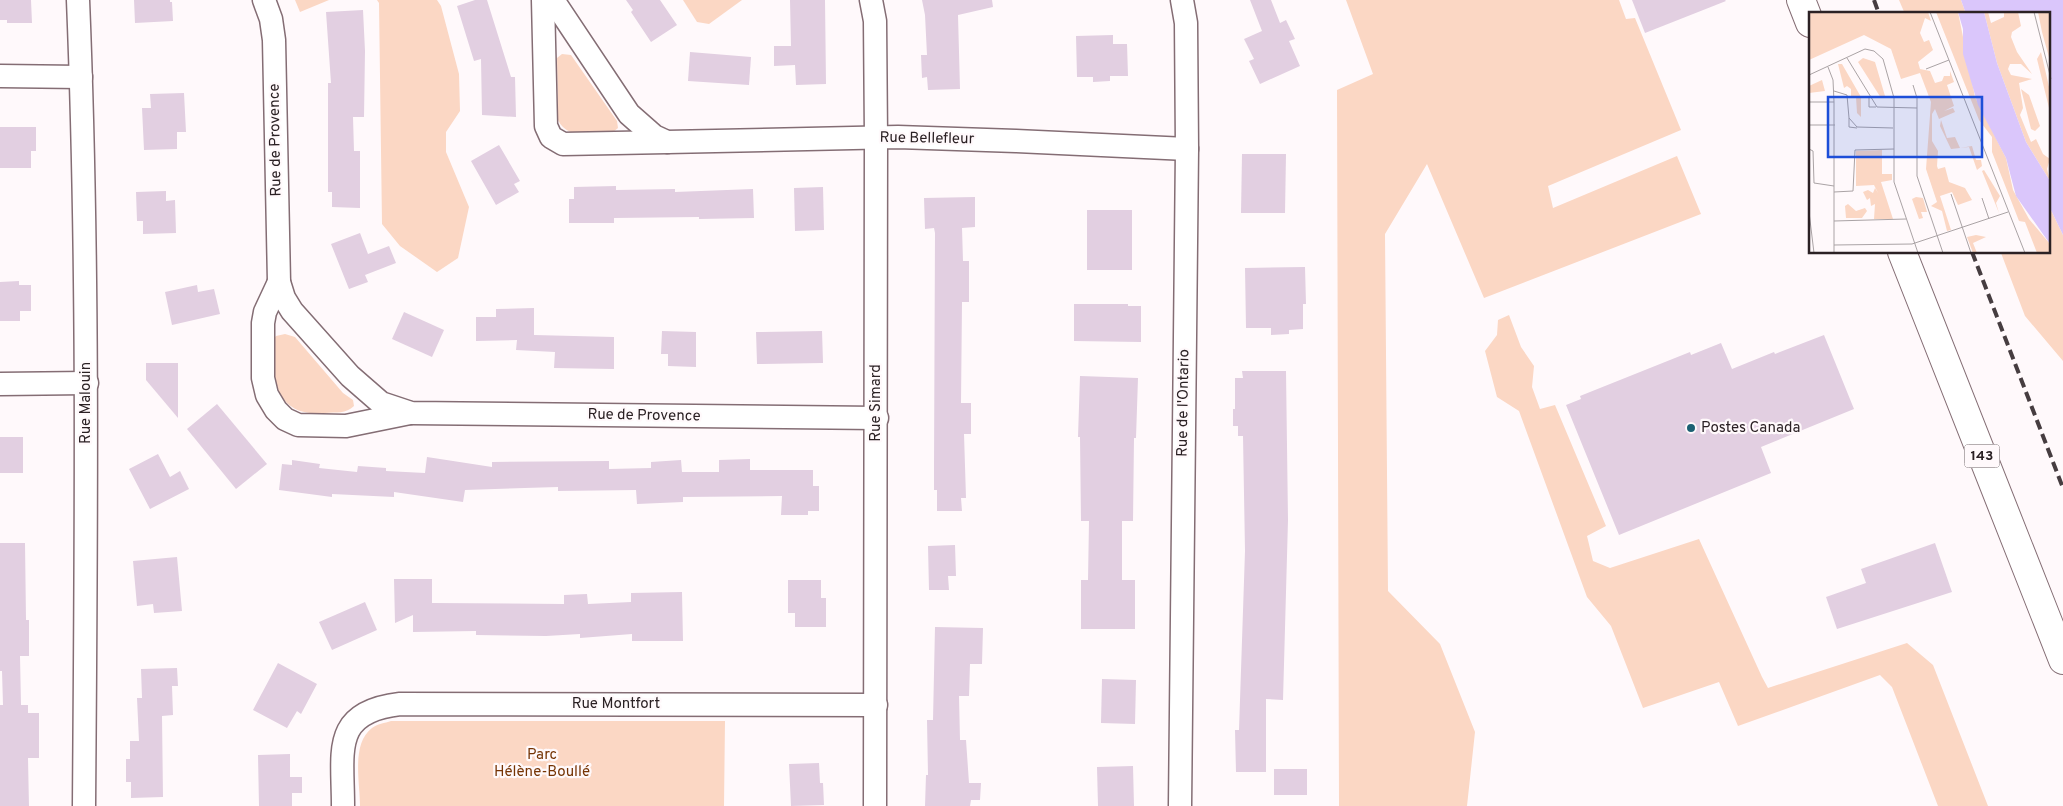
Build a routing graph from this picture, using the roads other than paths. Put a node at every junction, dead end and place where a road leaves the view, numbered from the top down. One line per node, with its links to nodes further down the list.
1 (78, 0): 10 (street, Rue Malouin)
2 (264, 0): 15 (street, Rue de Provence)
3 (543, 0): 12 (street, Rue Bellefleur)
4 (553, 0): 12 (street)
5 (871, 0): 11 (street, Rue Simard)
6 (1182, 0): 13 (street, Rue de l'Ontario)
7 (1802, 0): 8 (main road)
8 (1809, 20)
9 (0, 76): 10 (street)
10 (81, 77): 16 (street, Rue Malouin)
11 (876, 138): 12 (street, Rue Bellefleur); 13 (street, Rue Bellefleur); 19 (street, Rue Simard)
12 (667, 142)
13 (1187, 149): 25 (street, Rue de l'Ontario)
14 (1903, 254): 20 (main road, 143)
15 (279, 282): 18 (street, Rue de Provence); 18 (street, Rue de Provence)
16 (87, 383): 17 (street); 22 (street, Rue Malouin)
17 (0, 384)
18 (411, 413): 19 (street, Rue de Provence)
19 (876, 418): 21 (street, Rue Simard)
20 (2063, 660)
21 (876, 705): 23 (street, Rue Montfort); 24 (street, Rue Simard)
22 (84, 806)
23 (343, 806)
24 (875, 806)
25 (1180, 806)

